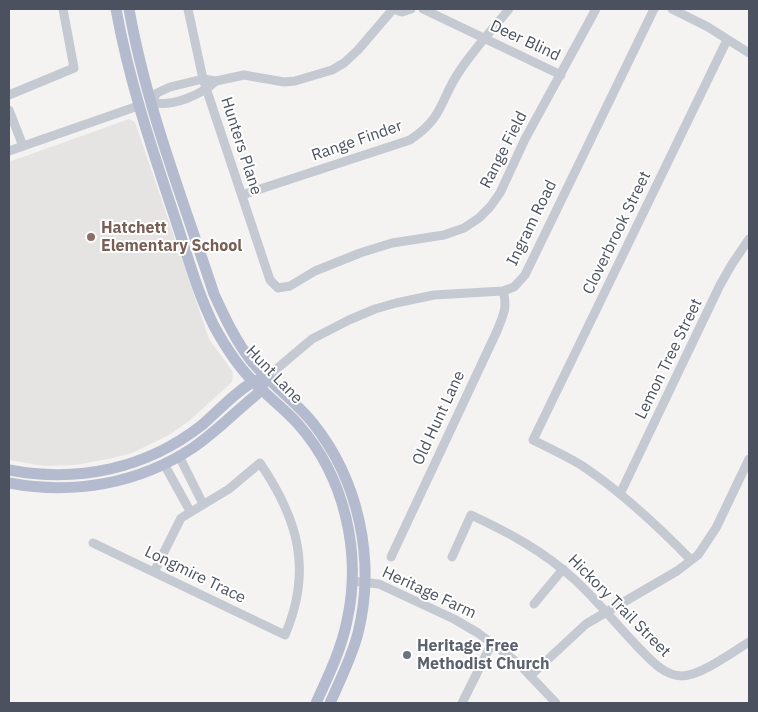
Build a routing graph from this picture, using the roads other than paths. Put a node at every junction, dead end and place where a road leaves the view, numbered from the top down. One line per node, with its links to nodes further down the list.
1 (63, 9): 19 (street)
2 (116, 9): 21 (main road, Hunt Lane)
3 (129, 9): 20 (main road, Hunt Lane)
4 (188, 9): 16 (street, Hunters Plane)
5 (392, 9): 6 (street); 17 (street)
6 (410, 9)
7 (423, 9): 12 (street, Deer Blind)
8 (509, 9): 12 (street, Range Finder)
9 (596, 9): 15 (street, Range Field)
10 (654, 9): 28 (street, Ingram Road)
11 (672, 9): 13 (street)
12 (485, 39): 15 (street, Deer Blind); 25 (street, Range Finder)
13 (727, 40): 14 (street); 40 (street, Cloverbrook Street)
14 (749, 53)
15 (561, 75): 27 (street, Range Field)
16 (203, 79): 17 (street); 18 (street, Hunters Plane); 20 (street)
17 (216, 81): 18 (street)
18 (207, 90): 20 (street); 25 (street, Hunters Plane)
19 (9, 95)
20 (151, 102): 21 (main road); 29 (main road, Hunt Lane)
21 (138, 106): 23 (street); 30 (main road, Hunt Lane)
22 (10, 114): 23 (street)
23 (23, 146): 24 (street)
24 (9, 151)
25 (242, 195): 27 (street, Hunters Plane)
26 (749, 239): 40 (street, Lemon Tree Street)
27 (278, 288)
28 (503, 291): 29 (street); 44 (street, Old Hunt Lane)
29 (267, 376): 30 (main road); 49 (main road, Hunt Lane)
30 (257, 385): 31 (main road); 34 (main road); 49 (main road, Hunt Lane)
31 (179, 456): 33 (main road); 37 (street)
32 (749, 459): 46 (street)
33 (164, 464): 38 (main road); 39 (street)
34 (122, 467): 35 (main road); 38 (main road)
35 (9, 470)
36 (9, 483): 38 (main road)
37 (194, 486): 39 (street); 41 (street)
38 (47, 488)
39 (180, 493): 42 (street)
40 (620, 494): 46 (street)
41 (203, 504): 42 (street); 48 (street, Longmire Trace)
42 (190, 511): 48 (street)
43 (93, 543): 48 (street, Longmire Trace)
44 (391, 557)
45 (452, 557): 47 (street, Hickory Trail Street)
46 (691, 560): 51 (street)
47 (562, 569): 50 (street); 51 (street, Hickory Trail Street)
48 (154, 572)
49 (358, 581): 53 (street, Heritage Farm); 55 (main road, Hunt Lane); 56 (main road, Hunt Lane)
50 (534, 604)
51 (606, 613): 52 (street, Hickory Trail Street); 54 (street)
52 (749, 642)
53 (492, 643): 54 (street, Heritage Farm); 57 (street)
54 (530, 676): 58 (street, Heritage Farm)
55 (316, 703)
56 (330, 703)
57 (462, 703)
58 (556, 703)

